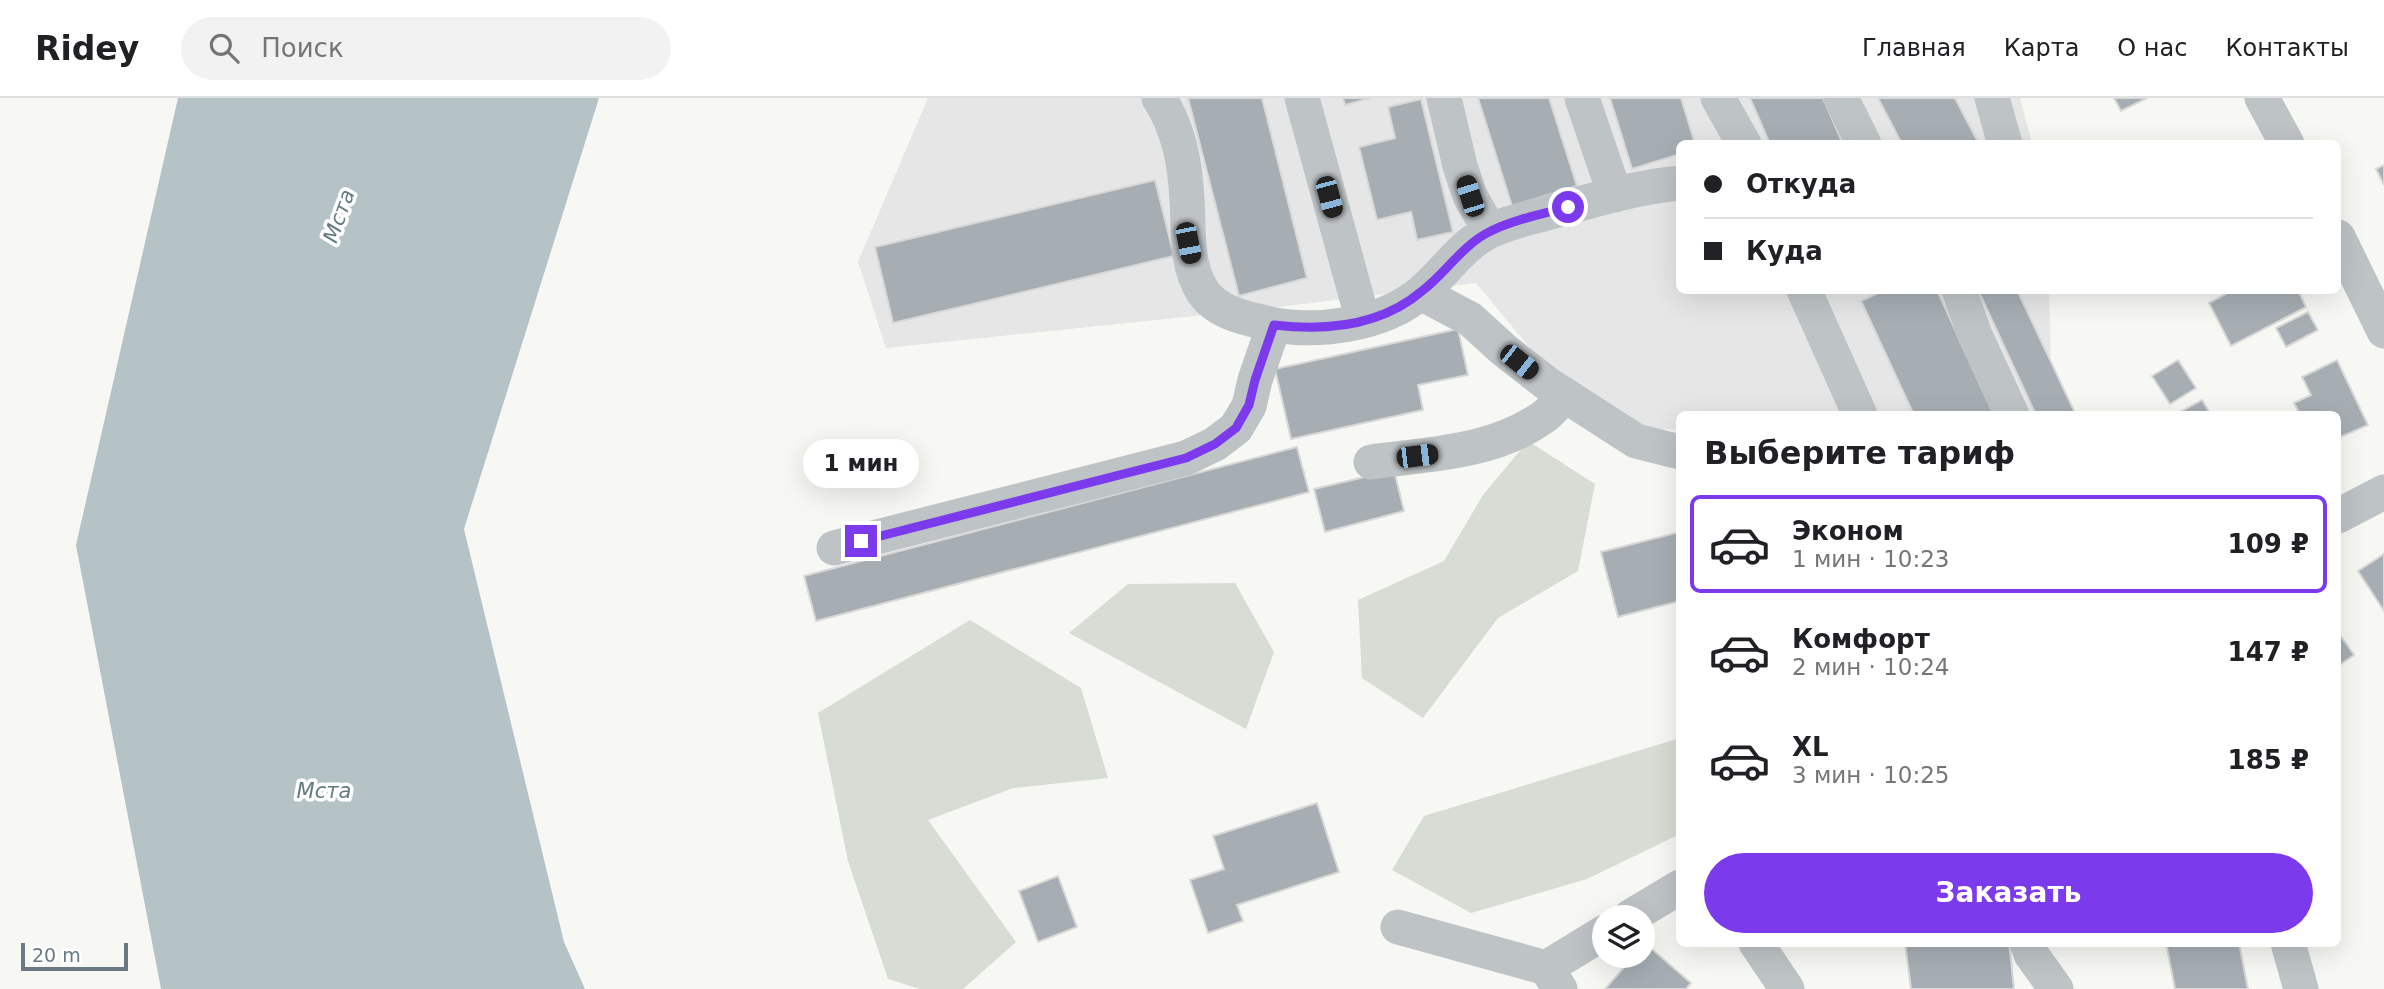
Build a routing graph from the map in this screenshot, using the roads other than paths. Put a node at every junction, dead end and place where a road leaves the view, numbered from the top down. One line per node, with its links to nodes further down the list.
1 (1159, 98): 21 (street)
2 (1302, 98): 20 (street)
3 (1444, 98): 15 (street)
4 (1582, 98): 14 (street)
5 (1718, 98): 9 (street)
6 (1841, 98): 10 (street)
7 (1992, 98): 11 (street)
8 (2262, 98): 12 (street)
9 (1742, 140)
10 (1862, 140)
11 (2003, 140)
12 (2285, 140)
13 (1676, 183): 14 (street)
14 (1615, 195): 15 (street)
15 (1490, 231): 17 (street)
16 (2341, 243): 22 (street)
17 (1421, 293): 20 (street); 23 (street)
18 (1810, 294): 24 (street)
19 (1960, 294): 25 (street)
20 (1363, 321): 21 (street)
21 (1274, 325): 30 (street)
22 (2384, 331)
23 (1565, 396): 26 (street); 27 (street)
24 (1858, 411)
25 (2010, 411)
26 (1676, 451)
27 (1371, 462)
28 (2384, 492): 29 (street)
29 (2341, 514)
30 (834, 548)
31 (1676, 889): 32 (street)
32 (1650, 905)
33 (1398, 927): 38 (street)
34 (1592, 944): 38 (street)
35 (1759, 947): 39 (street)
36 (2028, 947): 40 (street)
37 (2289, 947): 41 (street)
38 (1553, 978)
39 (1787, 989)
40 (2056, 989)
41 (2301, 989)

